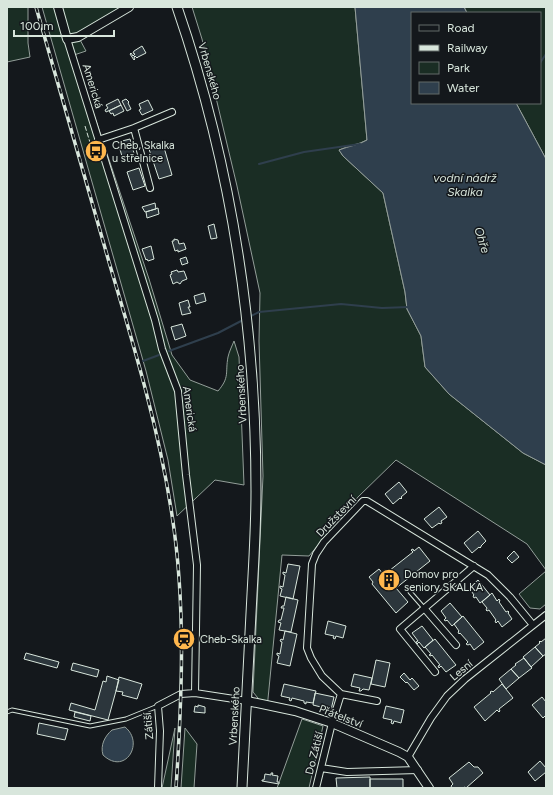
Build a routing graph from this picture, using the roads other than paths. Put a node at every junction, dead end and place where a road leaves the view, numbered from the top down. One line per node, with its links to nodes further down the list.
1 (58, 7): 4 (street, Americká)
2 (129, 7): 4 (street)
3 (176, 7): 18 (main road, Vrbenského)
4 (67, 39): 7 (street, Americká)
5 (172, 112): 6 (street)
6 (134, 128): 7 (street); 8 (street)
7 (98, 140): 16 (street, Americká)
8 (150, 188)
9 (474, 566): 11 (street, Lesní); 13 (street, Družstevní); 17 (street, Družstevní)
10 (410, 592): 11 (lane)
11 (424, 608): 14 (street, Lesní); 15 (street, Lesní)
12 (546, 615): 13 (street, Lesní)
13 (533, 625): 23 (street, Lesní)
14 (456, 645)
15 (435, 672)
16 (195, 693): 18 (street); 20 (street)
17 (341, 694): 19 (street); 22 (street)
18 (247, 701): 22 (street, Přátelství); 27 (main road, Vrbenského)
19 (377, 701)
20 (158, 706): 21 (lane, Zátiší); 26 (street, Zátiší)
21 (7, 712)
22 (332, 722): 23 (street, Přátelství); 24 (street, Do Zátiší)
23 (408, 757): 25 (street, Přátelství)
24 (321, 768): 25 (street); 28 (street, Do Zátiší)
25 (418, 770): 29 (street, Přátelství)
26 (158, 788)
27 (242, 788)
28 (316, 788)
29 (429, 788)

